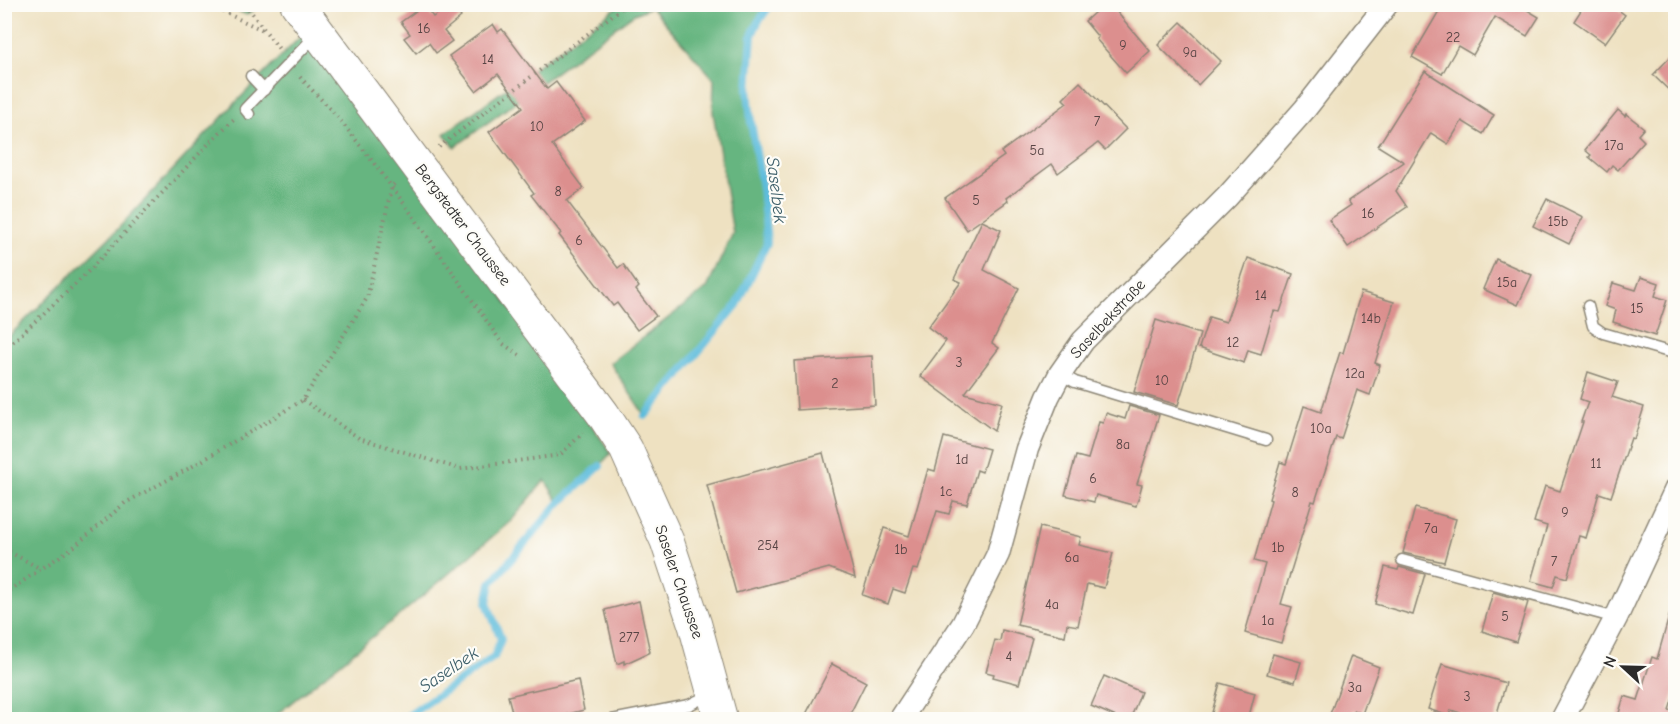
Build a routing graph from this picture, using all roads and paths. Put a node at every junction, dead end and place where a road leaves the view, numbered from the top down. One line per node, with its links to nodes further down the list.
1 (206, 4): 6 (path)
2 (245, 4): 6 (path)
3 (297, 4): 7 (main road, Bergstedter Chaussee)
4 (627, 4): 12 (path)
5 (1387, 4): 16 (street, Saselbekstraße)
6 (266, 32): 8 (path)
7 (319, 32): 8 (lane); 12 (main road, Bergstedter Chaussee)
8 (289, 63): 10 (lane)
9 (251, 76): 10 (lane)
10 (264, 90): 11 (lane)
11 (247, 111): 14 (path)
12 (418, 165): 17 (path); 18 (main road, Bergstedter Chaussee)
13 (1588, 306): 15 (lane)
14 (4, 350)
15 (1676, 354)
16 (1060, 374): 19 (lane); 30 (street, Saselbekstraße)
17 (303, 400): 18 (path); 25 (path)
18 (603, 414): 20 (main road, Bergstedter Chaussee)
19 (1266, 440)
20 (626, 449): 28 (main road, Saseler Chaussee)
21 (1676, 489): 22 (street)
22 (1669, 517): 27 (street)
23 (4, 549): 25 (path)
24 (1402, 560): 27 (lane)
25 (41, 569): 26 (path)
26 (4, 594)
27 (1616, 618): 31 (street)
28 (717, 706): 29 (lane)
29 (612, 720)
30 (900, 720)
31 (1562, 720)

